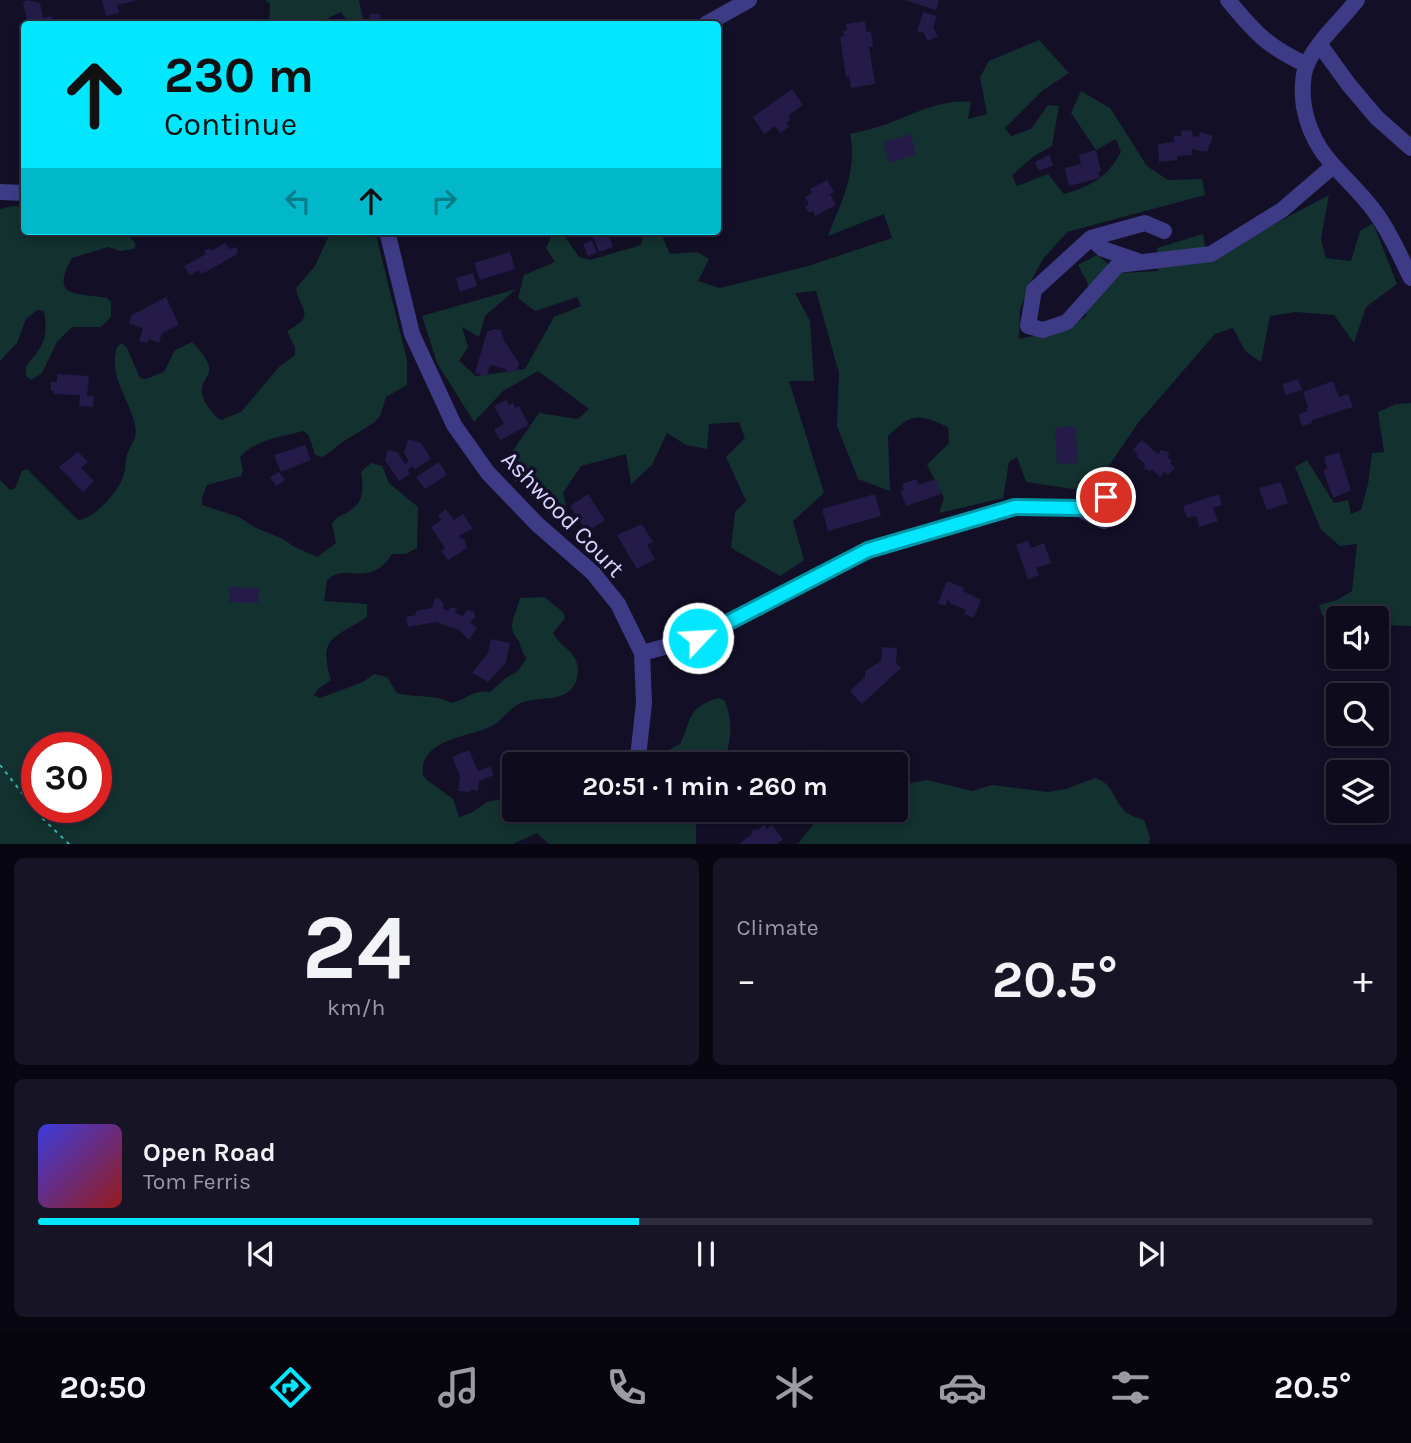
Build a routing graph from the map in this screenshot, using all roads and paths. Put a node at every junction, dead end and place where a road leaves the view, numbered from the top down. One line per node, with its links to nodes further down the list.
1 (749, 0): 4 (street)
2 (1228, 0): 6 (street)
3 (1357, 0): 5 (street)
4 (711, 21)
5 (1320, 45): 6 (street); 7 (street)
6 (1307, 65): 8 (street)
7 (1411, 148)
8 (1332, 167): 14 (street); 15 (street)
9 (0, 192): 10 (street)
10 (21, 193)
11 (1164, 230): 13 (street)
12 (388, 235): 17 (street, Ashwood Court)
13 (1091, 237): 14 (street); 14 (street)
14 (1142, 262)
15 (1411, 278)
16 (1078, 508): 17 (street)
17 (642, 653): 18 (street, Ashwood Court)
18 (639, 752)
19 (0, 765): 20 (path)
20 (69, 844)

